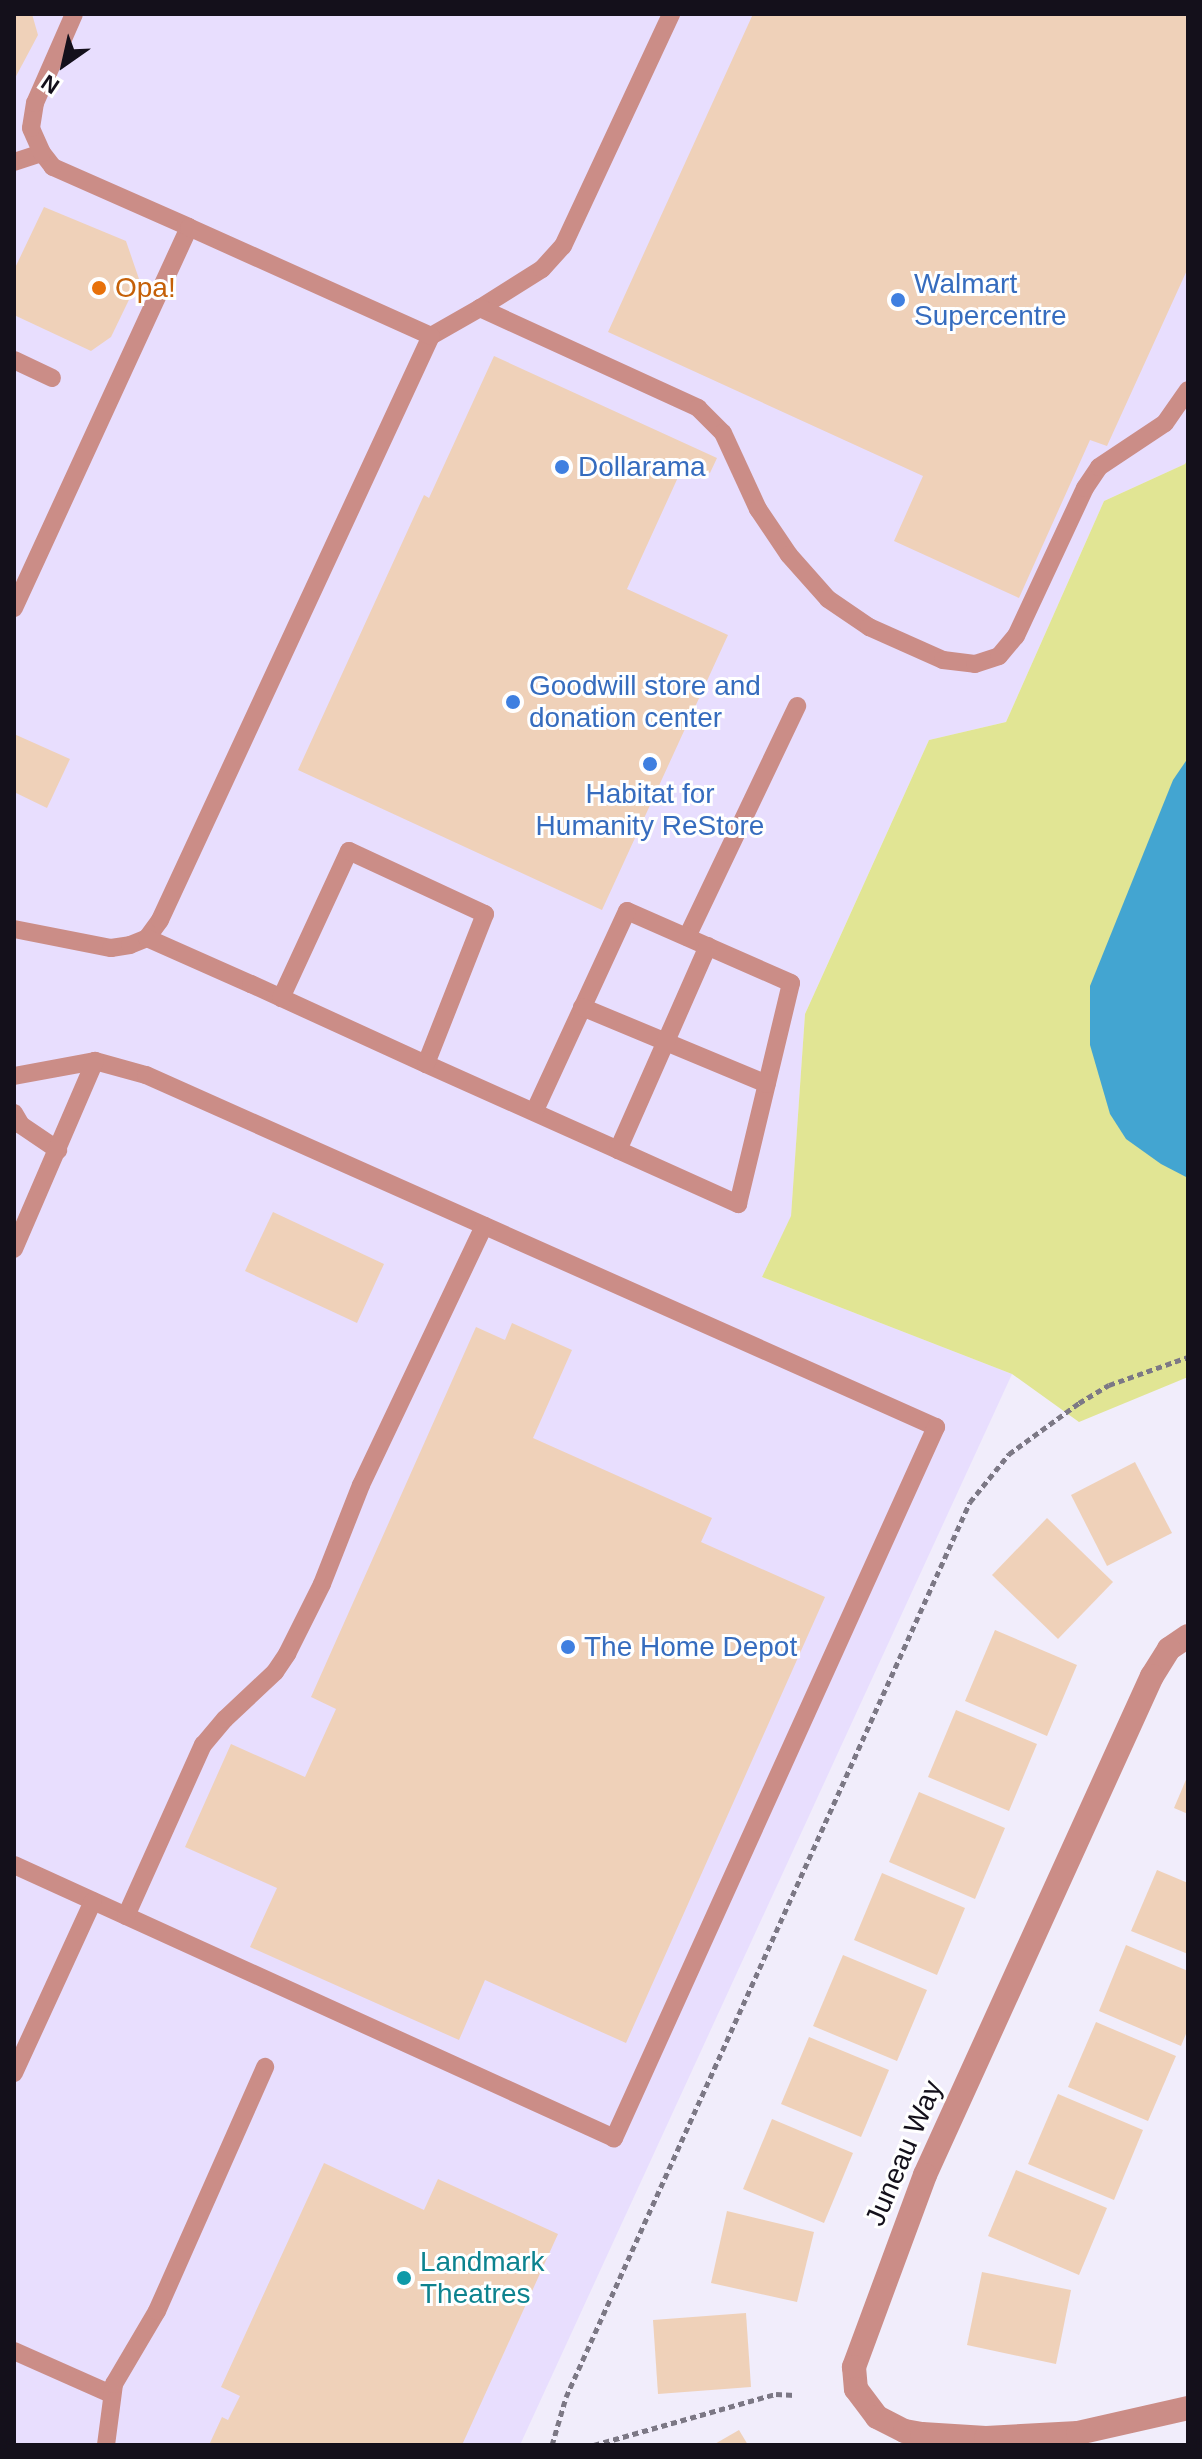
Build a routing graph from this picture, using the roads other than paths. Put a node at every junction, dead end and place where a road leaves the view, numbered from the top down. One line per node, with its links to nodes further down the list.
1 (74, 14): 3 (lane)
2 (671, 14): 6 (lane)
3 (42, 153): 4 (lane); 5 (lane)
4 (14, 162)
5 (189, 227): 7 (lane); 11 (lane)
6 (480, 308): 7 (lane); 10 (lane)
7 (431, 336): 15 (lane)
8 (14, 360): 9 (lane)
9 (52, 378)
10 (1188, 390)
11 (14, 608)
12 (797, 706): 14 (lane)
13 (14, 929): 15 (lane)
14 (687, 937): 16 (lane); 18 (lane)
15 (147, 938): 17 (lane)
16 (708, 946): 19 (lane); 23 (lane)
17 (281, 998): 21 (lane); 21 (lane)
18 (582, 1007): 19 (lane); 24 (lane)
19 (666, 1042): 23 (lane); 27 (lane)
20 (95, 1061): 22 (lane); 26 (lane); 28 (lane)
21 (426, 1064): 24 (lane)
22 (14, 1076)
23 (767, 1084): 27 (lane)
24 (534, 1112): 27 (lane)
25 (14, 1113): 26 (lane)
26 (58, 1150): 29 (lane)
27 (618, 1150)
28 (484, 1226): 33 (lane); 33 (lane)
29 (14, 1249)
30 (1188, 1636): 38 (street, Juneau Way)
31 (14, 1865): 32 (lane)
32 (93, 1901): 33 (lane); 35 (lane)
33 (126, 1916)
34 (265, 2067): 37 (lane)
35 (14, 2073)
36 (14, 2351): 37 (lane)
37 (111, 2394): 39 (lane)
38 (1188, 2408)
39 (106, 2445)

